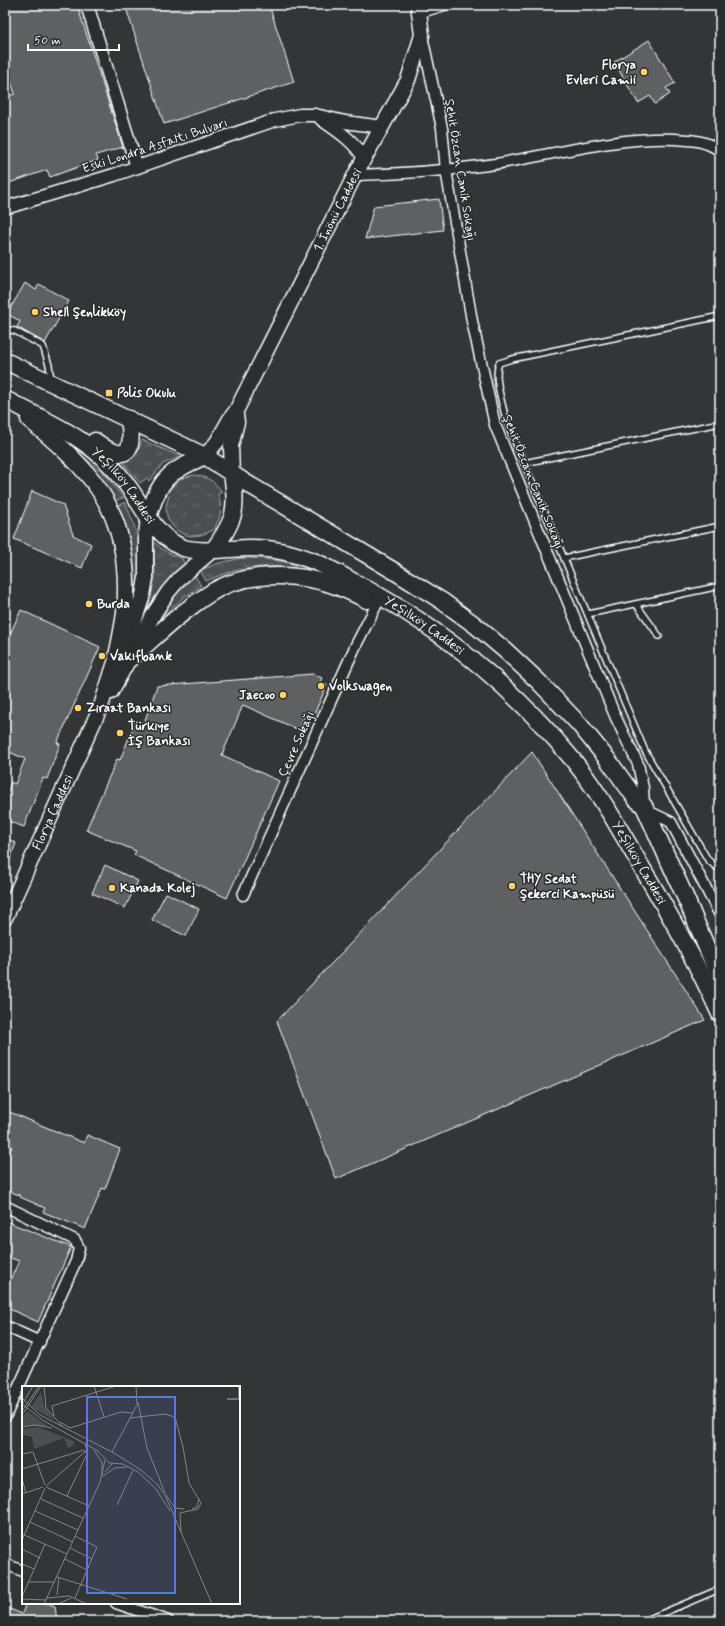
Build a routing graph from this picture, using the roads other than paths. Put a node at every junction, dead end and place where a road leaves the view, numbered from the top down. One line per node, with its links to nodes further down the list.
1 (87, 5): 9 (street)
2 (453, 5): 3 (lane)
3 (418, 10): 4 (main road, 1. İnönü Caddesi)
4 (422, 35): 6 (main road, 1. İnönü Caddesi); 10 (street, Şehit Özcan Canik Sokağı)
5 (315, 115): 6 (street, Eski Londra Asfaltı Bulvarı); 8 (street); 9 (street, Eski Londra Asfaltı Bulvarı)
6 (382, 127): 8 (main road, 1. İnönü Caddesi)
7 (720, 151): 10 (street)
8 (364, 158): 11 (main road, 1. İnönü Caddesi)
9 (137, 167): 12 (street, Eski Londra Asfaltı Bulvarı)
10 (446, 170): 11 (street); 36 (street, Şehit Özcan Canik Sokağı)
11 (355, 175): 18 (main road, 1. İnönü Caddesi)
12 (5, 208)
13 (720, 316): 23 (lane)
14 (5, 330): 16 (lane)
15 (5, 361): 16 (highway, Yeşilköy Caddesi)
16 (52, 384): 19 (highway, Yeşilköy Caddesi)
17 (8, 400): 21 (highway, Yeşilköy Caddesi); 35 (highway)
18 (236, 411): 22 (main road, 1. İnönü Caddesi); 24 (main road)
19 (129, 420): 21 (highway); 22 (highway, Yeşilköy Caddesi)
20 (720, 423): 23 (lane)
21 (68, 433): 25 (highway, Yeşilköy Caddesi)
22 (205, 456): 24 (highway, Yeşilköy Caddesi); 25 (highway)
23 (524, 463): 28 (lane)
24 (232, 474): 27 (highway); 36 (highway, Yeşilköy Caddesi)
25 (148, 518): 27 (highway, Yeşilköy Caddesi); 35 (main road, Florya Caddesi)
26 (720, 526): 28 (lane)
27 (214, 549): 33 (highway, Yeşilköy Caddesi); 35 (main road, Florya Caddesi)
28 (564, 558): 32 (lane)
29 (720, 586): 31 (lane)
30 (377, 604): 33 (highway); 35 (highway); 38 (street, Çevre Sokağı)
31 (636, 604): 32 (lane); 34 (lane)
32 (588, 614): 37 (lane)
33 (420, 619): 43 (highway, Yeşilköy Caddesi)
34 (659, 636)
35 (124, 657): 39 (main road, Florya Caddesi)
36 (645, 808): 40 (street); 42 (highway, Yeşilköy Caddesi)
37 (720, 869)
38 (243, 895)
39 (9, 900): 41 (main road, Florya Caddesi)
40 (720, 915)
41 (5, 918)
42 (720, 980)
43 (720, 1014)
44 (5, 1206): 46 (street)
45 (5, 1326): 46 (street)
46 (40, 1342): 47 (street)
47 (5, 1417)
48 (5, 1564): 49 (street)
49 (22, 1571)
50 (720, 1589): 53 (lane)
51 (119, 1604): 52 (street)
52 (168, 1621)
53 (644, 1621)

